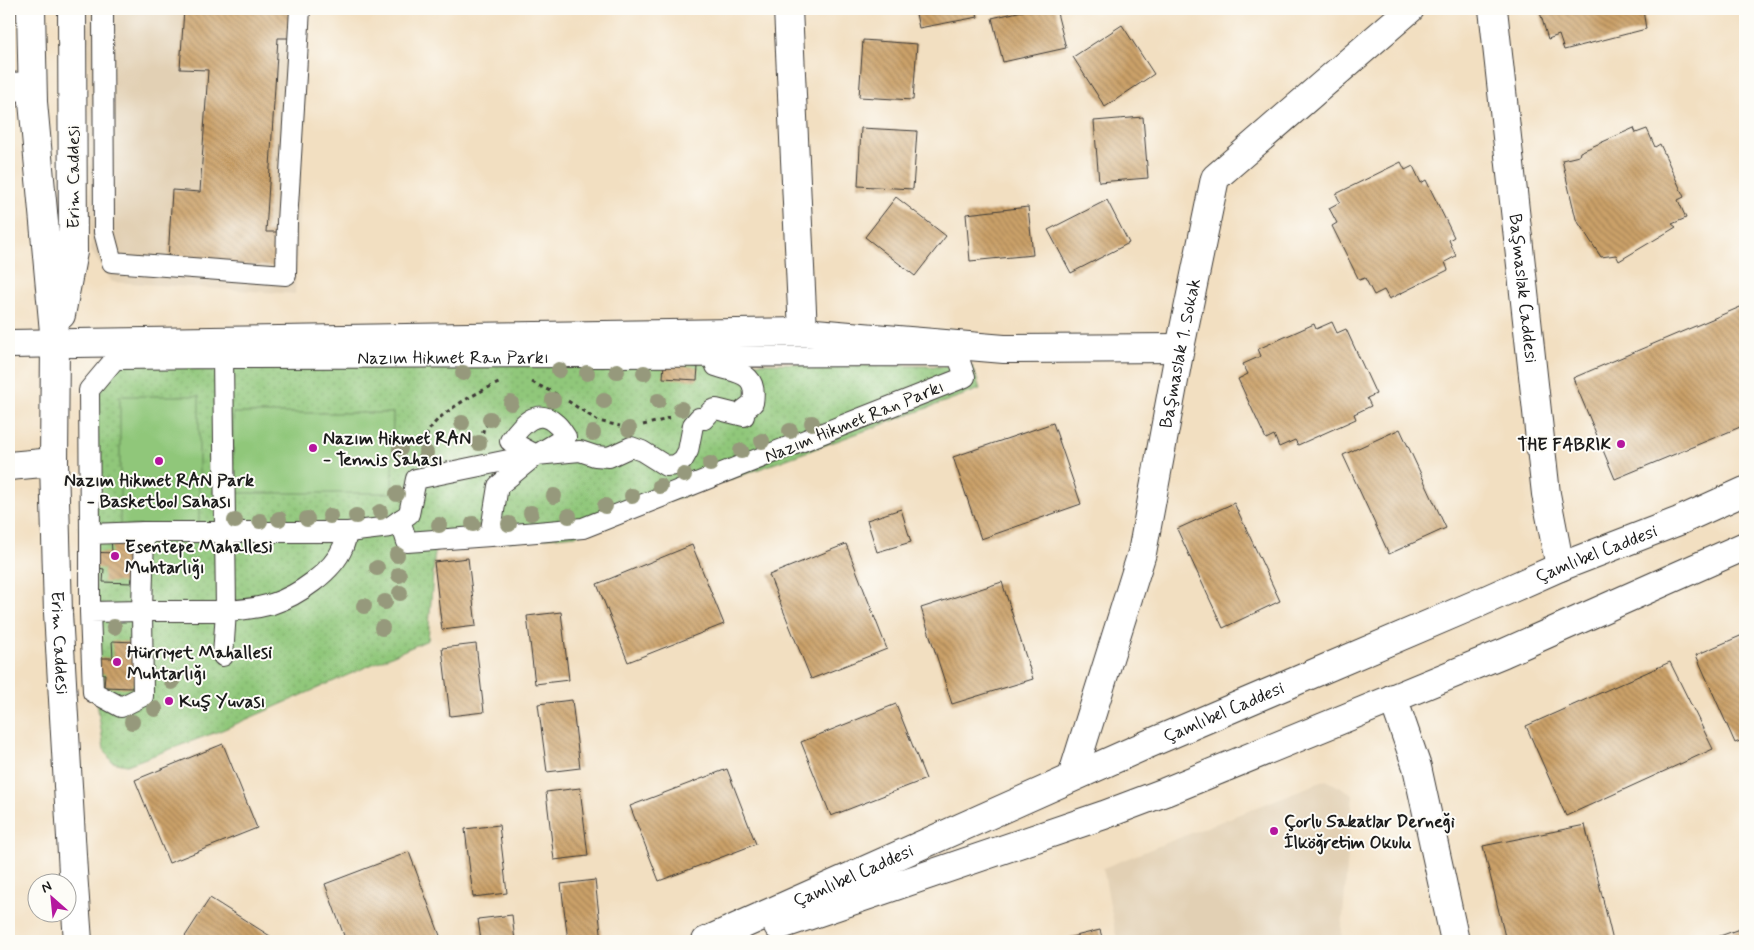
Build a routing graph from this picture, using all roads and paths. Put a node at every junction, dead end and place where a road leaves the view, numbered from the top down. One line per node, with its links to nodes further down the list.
1 (30, 9): 8 (street, Erim Caddesi)
2 (72, 9): 9 (street, Erim Caddesi)
3 (103, 9): 10 (street)
4 (300, 9): 10 (street)
5 (788, 9): 11 (street)
6 (1410, 9): 14 (street, Başmaslak 1. Sokak)
7 (1493, 9): 28 (street, Başmaslak Caddesi)
8 (21, 87): 12 (street, Erim Caddesi)
9 (73, 120): 10 (street); 12 (street, Erim Caddesi)
10 (102, 121)
11 (803, 332): 12 (street); 14 (street)
12 (55, 343): 13 (street); 18 (street, Erim Caddesi)
13 (9, 344)
14 (1180, 348): 34 (street, Başmaslak 1. Sokak)
15 (714, 357): 16 (street, Nazım Hikmet Ran Parkı); 17 (street); 26 (street, Nazım Hikmet Ran Parkı)
16 (224, 358): 22 (street); 25 (street, Nazım Hikmet Ran Parkı)
17 (536, 454): 21 (street); 26 (street)
18 (54, 462): 19 (street); 35 (street, Erim Caddesi)
19 (9, 466)
20 (1745, 491): 28 (street, Çamlıbel Caddesi)
21 (400, 520): 24 (street); 26 (street, Nazım Hikmet Ran Parkı)
22 (225, 531): 23 (street); 24 (street); 29 (street)
23 (144, 532): 25 (street); 31 (street, Nazım Hikmet Ran Parkı)
24 (348, 532): 29 (street)
25 (90, 534): 30 (street, Nazım Hikmet Ran Parkı)
26 (490, 536)
27 (1745, 546): 33 (street)
28 (1560, 567): 34 (street, Çamlıbel Caddesi)
29 (226, 610): 31 (street); 32 (street)
30 (90, 612): 31 (street); 31 (street, Nazım Hikmet Ran Parkı)
31 (142, 612)
32 (223, 656)
33 (1392, 698): 37 (street); 38 (street)
34 (1072, 777): 36 (street, Çamlıbel Caddesi)
35 (78, 941)
36 (706, 941)
37 (734, 941)
38 (1455, 941)

